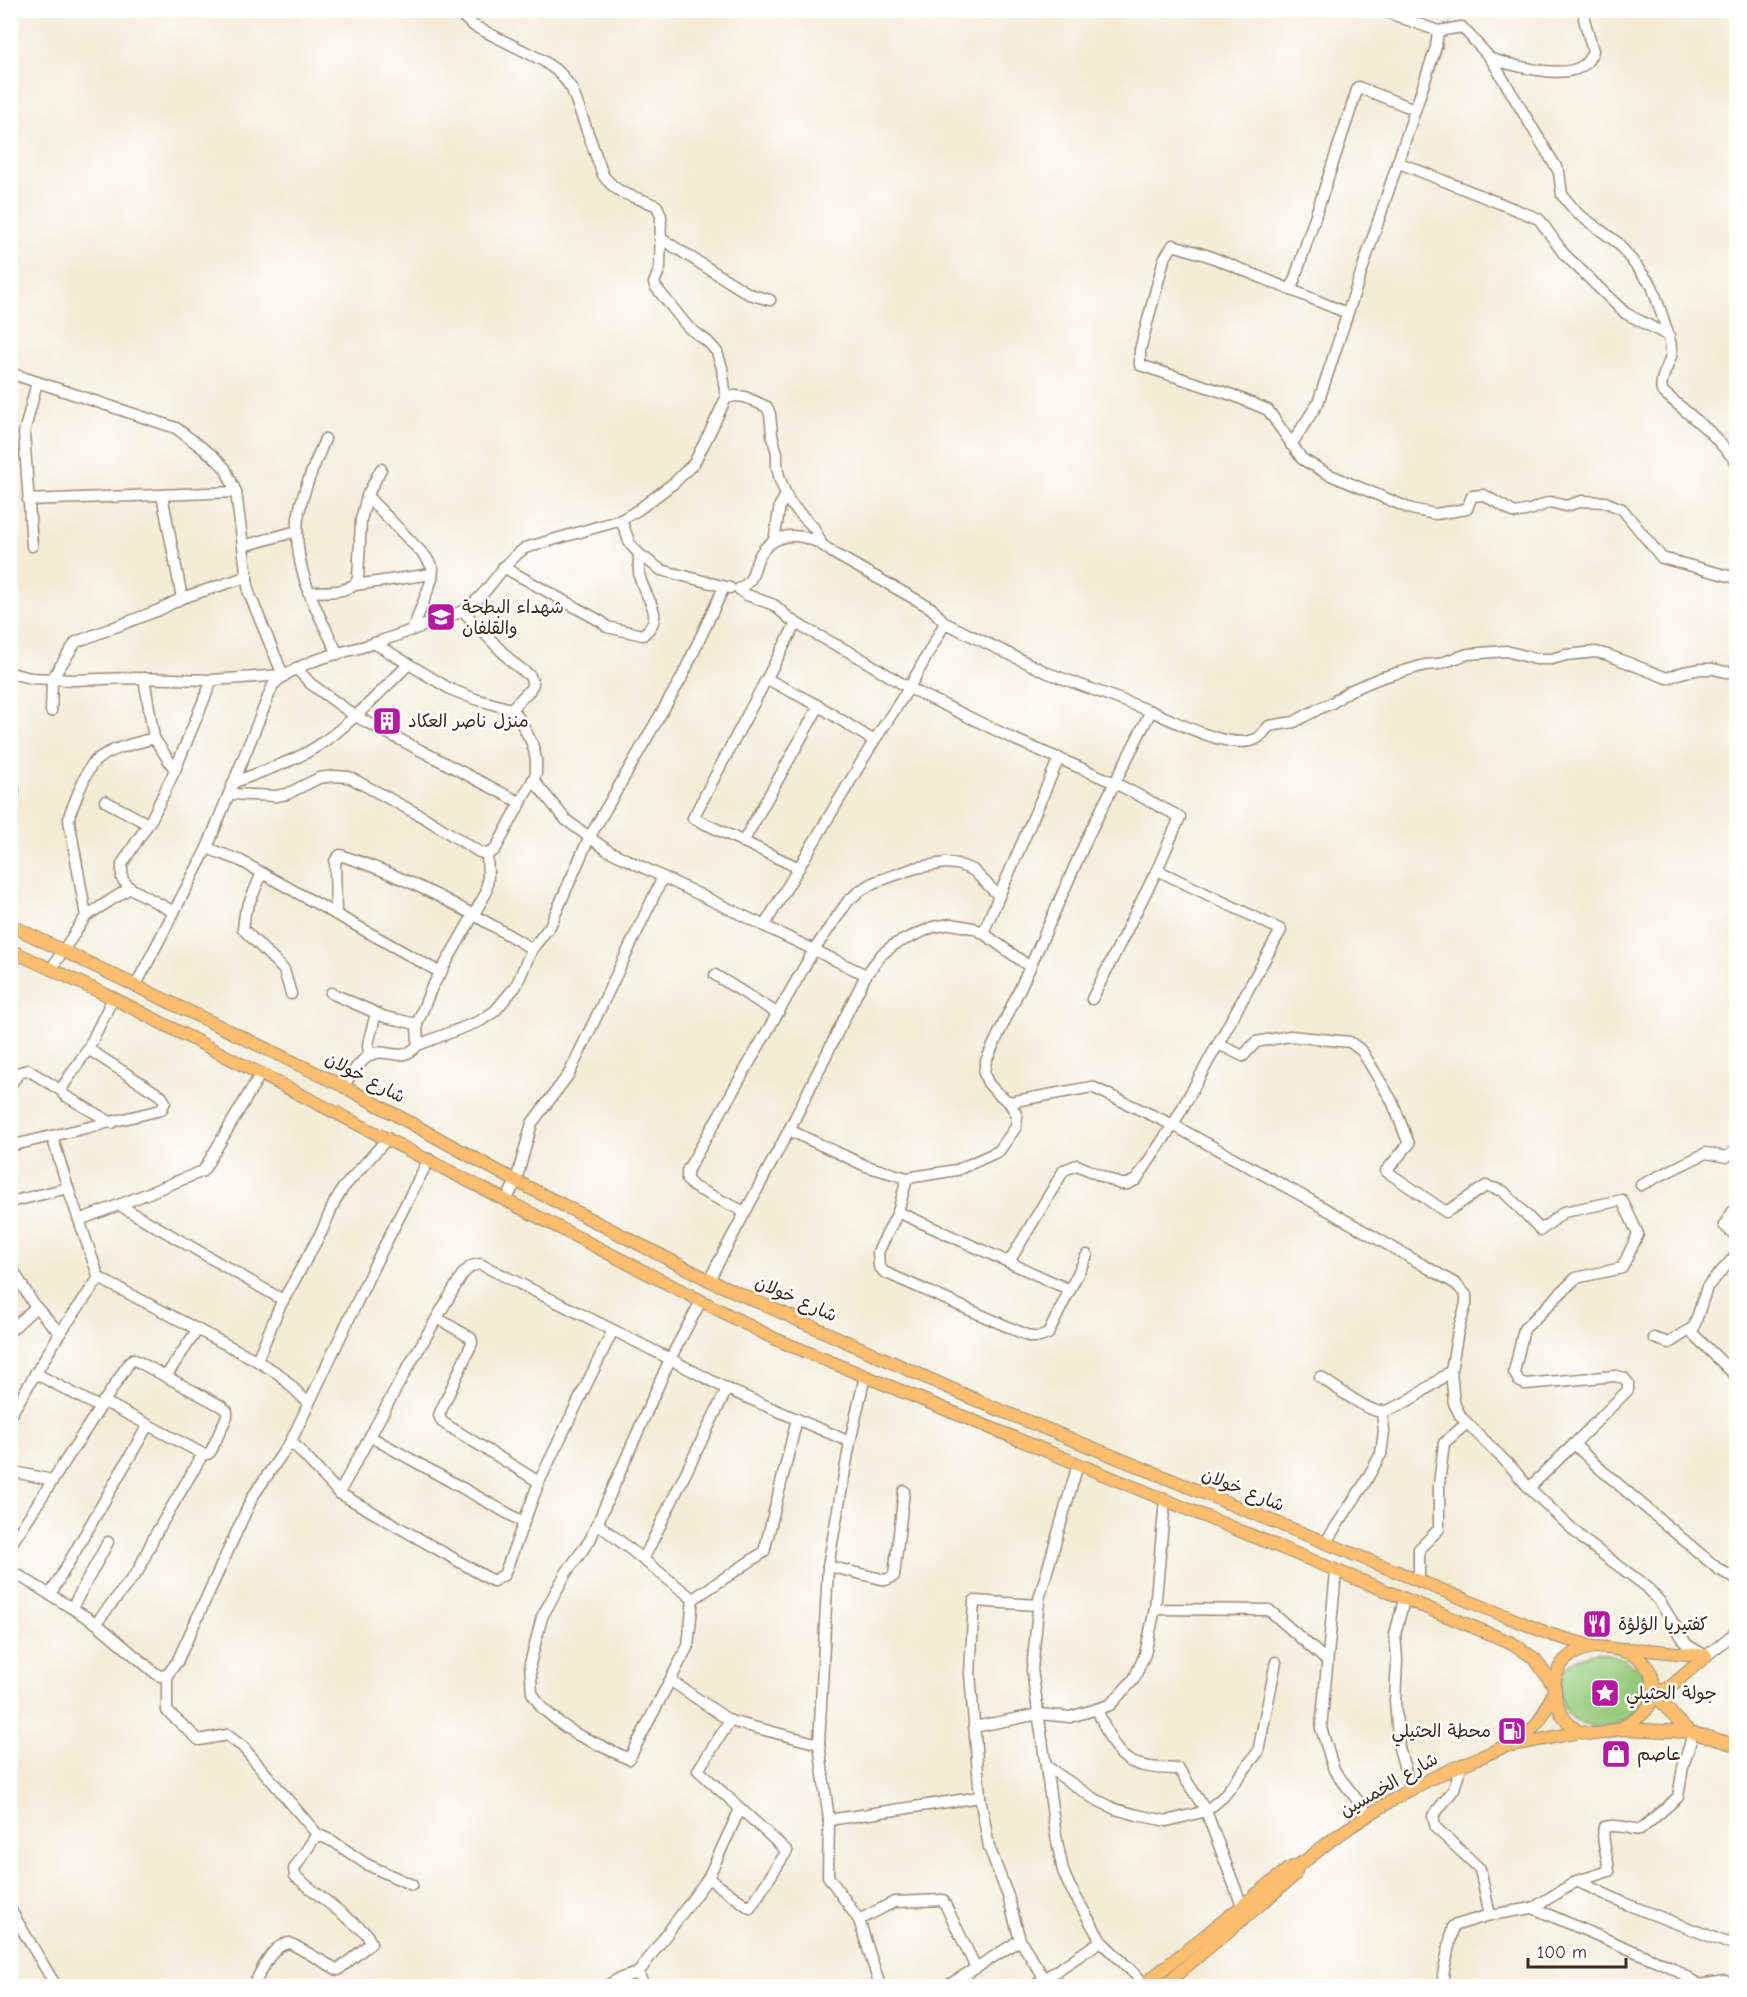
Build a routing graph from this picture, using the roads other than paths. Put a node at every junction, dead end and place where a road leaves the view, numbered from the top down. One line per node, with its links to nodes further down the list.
1 (454, 10): 8 (street)
2 (1381, 10): 4 (street)
3 (1586, 10): 5 (street)
4 (1438, 31): 5 (street); 6 (street)
5 (1491, 59): 12 (street)
6 (1414, 109): 7 (street); 9 (street)
7 (1397, 162): 11 (street); 12 (street)
8 (660, 238): 10 (street); 15 (street)
9 (1291, 290): 11 (street); 17 (street)
10 (770, 300)
11 (1347, 313): 17 (street)
12 (1669, 336): 18 (street)
13 (10, 373): 14 (street)
14 (37, 382): 20 (street); 24 (street)
15 (726, 398): 22 (street); 25 (street)
16 (325, 439): 26 (street)
17 (1291, 446): 35 (street)
18 (1737, 461)
19 (381, 469): 23 (street)
20 (236, 492): 21 (street); 30 (street)
21 (162, 495): 24 (street); 40 (street)
22 (786, 495): 27 (street); 28 (street)
23 (367, 496): 33 (street); 36 (street)
24 (28, 500): 29 (street)
25 (621, 520): 31 (street); 32 (street)
26 (297, 531): 30 (street); 39 (street)
27 (774, 541): 28 (street); 38 (street)
28 (821, 543): 43 (street)
29 (32, 546)
30 (243, 546): 34 (street)
31 (639, 554): 32 (street); 37 (street)
32 (503, 567): 41 (street)
33 (432, 574): 36 (street); 44 (street)
34 (246, 577): 40 (street); 51 (street)
35 (1737, 578)
36 (355, 585): 39 (street)
37 (724, 588): 38 (street); 73 (street)
38 (739, 590): 42 (street)
39 (308, 592): 46 (street)
40 (182, 598): 53 (street)
41 (463, 611): 44 (street); 58 (street)
42 (796, 623): 54 (street); 56 (street)
43 (946, 624): 56 (street); 60 (street)
44 (412, 629): 45 (street)
45 (374, 643): 46 (street); 47 (street)
46 (338, 654): 48 (street)
47 (408, 665): 58 (street); 61 (street)
48 (296, 668): 51 (street); 61 (street)
49 (1737, 672): 60 (street)
50 (10, 673): 53 (street)
51 (283, 675): 55 (street); 67 (street)
52 (144, 678): 53 (street); 55 (street); 62 (street)
53 (52, 679): 59 (street)
54 (767, 679): 57 (street); 74 (street)
55 (212, 680): 65 (street)
56 (909, 688): 63 (street); 64 (street)
57 (819, 706): 63 (street); 74 (street)
58 (511, 709): 66 (street)
59 (51, 711)
60 (1151, 711): 68 (street)
61 (354, 716): 67 (street); 71 (street)
62 (154, 738): 65 (street); 86 (street)
63 (874, 741): 77 (street)
64 (1059, 758): 68 (street); 82 (street)
65 (175, 770): 72 (street)
66 (533, 780): 71 (street); 73 (street)
67 (235, 782): 69 (street)
68 (1115, 783): 78 (street); 94 (street)
69 (230, 794): 75 (street); 76 (street)
70 (105, 801): 72 (street)
71 (521, 803): 76 (street)
72 (148, 824): 81 (street)
73 (589, 838): 80 (street); 91 (street)
74 (743, 842): 77 (street)
75 (207, 848): 79 (street); 83 (street)
76 (487, 854): 84 (street)
77 (799, 868): 88 (street)
78 (1157, 870): 103 (street); 108 (street)
79 (262, 873): 85 (street); 101 (street)
80 (663, 877): 88 (street); 125 (street)
81 (130, 888): 83 (street); 86 (street)
82 (999, 896): 89 (street); 93 (street)
83 (174, 912): 99 (street)
84 (474, 914): 85 (street); 91 (street); 96 (street)
85 (336, 915): 96 (street)
86 (86, 916): 90 (street)
87 (10, 925): 90 (main road, شارع خولان)
88 (764, 926): 93 (street)
89 (983, 933): 94 (street); 98 (street)
90 (63, 949): 95 (street); 99 (main road, شارع خولان)
91 (532, 949): 107 (street)
92 (10, 950): 95 (main road)
93 (814, 950): 98 (street); 105 (street)
94 (1030, 967): 115 (street)
95 (51, 969): 102 (main road)
96 (441, 973): 106 (street)
97 (715, 975): 105 (street)
98 (866, 975): 118 (street)
99 (136, 985): 113 (main road, شارع خولان)
100 (331, 993): 104 (street)
101 (291, 994)
102 (113, 998): 109 (street); 111 (main road)
103 (1092, 999)
104 (376, 1013): 106 (street); 110 (street)
105 (777, 1013): 132 (street)
106 (417, 1024): 107 (street)
107 (418, 1044): 110 (street)
108 (1218, 1044): 117 (street); 175 (street)
109 (88, 1049): 114 (street); 116 (street)
110 (369, 1056): 113 (street)
111 (261, 1073): 120 (main road); 130 (street)
112 (10, 1085): 114 (street)
113 (343, 1086): 125 (main road, شارع خولان)
114 (62, 1091): 116 (street)
115 (1009, 1102): 117 (street); 124 (street)
116 (112, 1123): 119 (street)
117 (1173, 1125): 138 (street); 155 (street)
118 (789, 1130): 124 (street); 132 (street)
119 (52, 1136): 121 (street); 127 (street)
120 (388, 1138): 123 (main road); 143 (street)
121 (10, 1146)
122 (1737, 1150): 126 (street)
123 (429, 1159): 128 (main road); 163 (street)
124 (907, 1178): 133 (street)
125 (516, 1181): 128 (street); 141 (main road, شارع خولان)
126 (1641, 1185)
127 (68, 1188): 129 (street); 134 (street)
128 (506, 1201): 144 (main road)
129 (10, 1202)
130 (119, 1205): 134 (street); 143 (street)
131 (1737, 1207): 135 (street)
132 (745, 1212): 141 (street)
133 (897, 1212): 138 (street); 142 (street)
134 (79, 1220): 140 (street)
135 (1737, 1236)
136 (1087, 1255): 142 (street)
137 (1737, 1255): 147 (street)
138 (1009, 1262): 142 (street)
139 (11, 1268): 145 (street)
140 (99, 1278): 148 (street); 151 (street)
141 (709, 1280): 165 (main road, شارع خولان)
142 (1070, 1290)
143 (283, 1300): 154 (street)
144 (701, 1301): 153 (street); 159 (main road)
145 (36, 1307): 150 (street); 151 (street)
146 (438, 1318): 149 (street); 172 (street); 180 (street)
147 (1694, 1327): 152 (street); 158 (street)
148 (198, 1329): 154 (street); 157 (street)
149 (613, 1330): 153 (street); 180 (street)
150 (10, 1331)
151 (60, 1333): 156 (street)
152 (1654, 1338)
153 (670, 1359): 161 (street); 186 (street)
154 (257, 1360): 163 (street)
155 (1451, 1371): 166 (street); 170 (street)
156 (35, 1373): 162 (street); 164 (street)
157 (166, 1376): 164 (street); 176 (street)
158 (1737, 1376)
159 (864, 1377): 169 (main road); 174 (street)
160 (1320, 1377): 166 (street)
161 (727, 1389): 168 (street); 190 (street)
162 (15, 1399): 167 (street)
163 (309, 1403): 173 (street)
164 (101, 1404): 171 (street); 179 (street)
165 (985, 1404): 169 (main road); 188 (main road, شارع خولان)
166 (1382, 1412): 188 (street)
167 (10, 1416)
168 (797, 1419): 174 (street); 197 (street)
169 (973, 1420): 177 (main road)
170 (1467, 1423): 181 (street); 195 (street)
171 (148, 1425): 176 (street); 196 (street)
172 (371, 1437): 183 (street); 185 (street)
173 (291, 1441): 183 (street); 209 (street)
174 (850, 1442): 191 (street)
175 (1574, 1444): 181 (street); 194 (street)
176 (203, 1454): 202 (street)
177 (1078, 1464): 184 (main road); 199 (street)
178 (10, 1471): 179 (street)
179 (52, 1480): 189 (street)
180 (539, 1482): 185 (street)
181 (1529, 1488): 206 (street)
182 (904, 1491): 191 (street)
183 (339, 1493): 185 (street)
184 (1165, 1500): 193 (main road); 201 (street)
185 (523, 1522)
186 (597, 1523): 190 (street); 210 (street)
187 (108, 1542): 200 (street)
188 (1325, 1543): 195 (main road, شارع خولان)
189 (10, 1546)
190 (643, 1560): 197 (street)
191 (828, 1566): 220 (street)
192 (10, 1570): 196 (street)
193 (1336, 1572): 198 (main road); 207 (street)
194 (1737, 1579)
195 (1419, 1581): 204 (main road, شارع خولان)
196 (50, 1595): 200 (street)
197 (693, 1599): 210 (street)
198 (1404, 1600): 211 (main road); 225 (street)
199 (1039, 1605): 214 (street); 216 (street)
200 (72, 1608): 202 (street)
201 (1155, 1609): 207 (street); 213 (street)
202 (96, 1623): 209 (street)
203 (1737, 1632): 206 (street)
204 (1594, 1647): 205 (main road); 211 (main road)
205 (1619, 1649): 206 (main road); 212 (main road)
206 (1706, 1656): 212 (main road)
207 (1327, 1661): 229 (street)
208 (1276, 1662): 228 (street)
209 (167, 1675): 231 (street)
210 (670, 1680): 215 (street)
211 (1555, 1688): 218 (main road); 222 (main road, شارع الخمسين)
212 (1655, 1694): 217 (main road); 219 (main road)
213 (1097, 1709): 214 (street); 228 (street)
214 (1039, 1714): 216 (street); 224 (street)
215 (729, 1721): 220 (street); 227 (street)
216 (974, 1727): 226 (street)
217 (1620, 1729): 218 (main road); 219 (main road)
218 (1580, 1732): 222 (main road, شارع الخمسين)
219 (1691, 1732): 221 (main road); 234 (street)
220 (819, 1744): 230 (street)
221 (1737, 1745)
222 (1504, 1746): 223 (main road, شارع الخمسين)
223 (1461, 1765): 225 (main road, شارع الخمسين); 239 (street)
224 (1046, 1766): 228 (street); 242 (street)
225 (1411, 1790): 229 (main road, شارع الخمسين)
226 (980, 1797): 230 (street); 241 (street)
227 (740, 1809): 233 (street); 233 (street)
228 (1206, 1811): 236 (street)
229 (1368, 1814): 232 (main road, شارع الخمسين)
230 (829, 1820): 240 (street)
231 (317, 1834): 235 (street); 249 (street)
232 (1298, 1866): 236 (main road, شارع الخمسين); 255 (main road, شارع الخمسين)
233 (708, 1878): 245 (street)
234 (1577, 1881): 237 (street); 243 (street)
235 (412, 1886)
236 (1242, 1906): 247 (main road, شارع الخمسين)
237 (1533, 1908): 239 (street); 257 (street)
238 (10, 1909): 248 (street)
239 (1490, 1915): 256 (street)
240 (859, 1920): 244 (street); 252 (street)
241 (1020, 1940): 244 (street); 246 (street)
242 (1101, 1941): 246 (street); 247 (street)
243 (1737, 1943)
244 (976, 1968): 253 (street)
245 (638, 1973): 250 (street); 251 (street)
246 (1044, 1978): 254 (street)
247 (1143, 1985)
248 (56, 1986)
249 (252, 1986)
250 (607, 1986)
251 (644, 1986)
252 (880, 1986)
253 (947, 1986)
254 (1034, 1986)
255 (1163, 1986)
256 (1444, 1986)
257 (1737, 1986)

